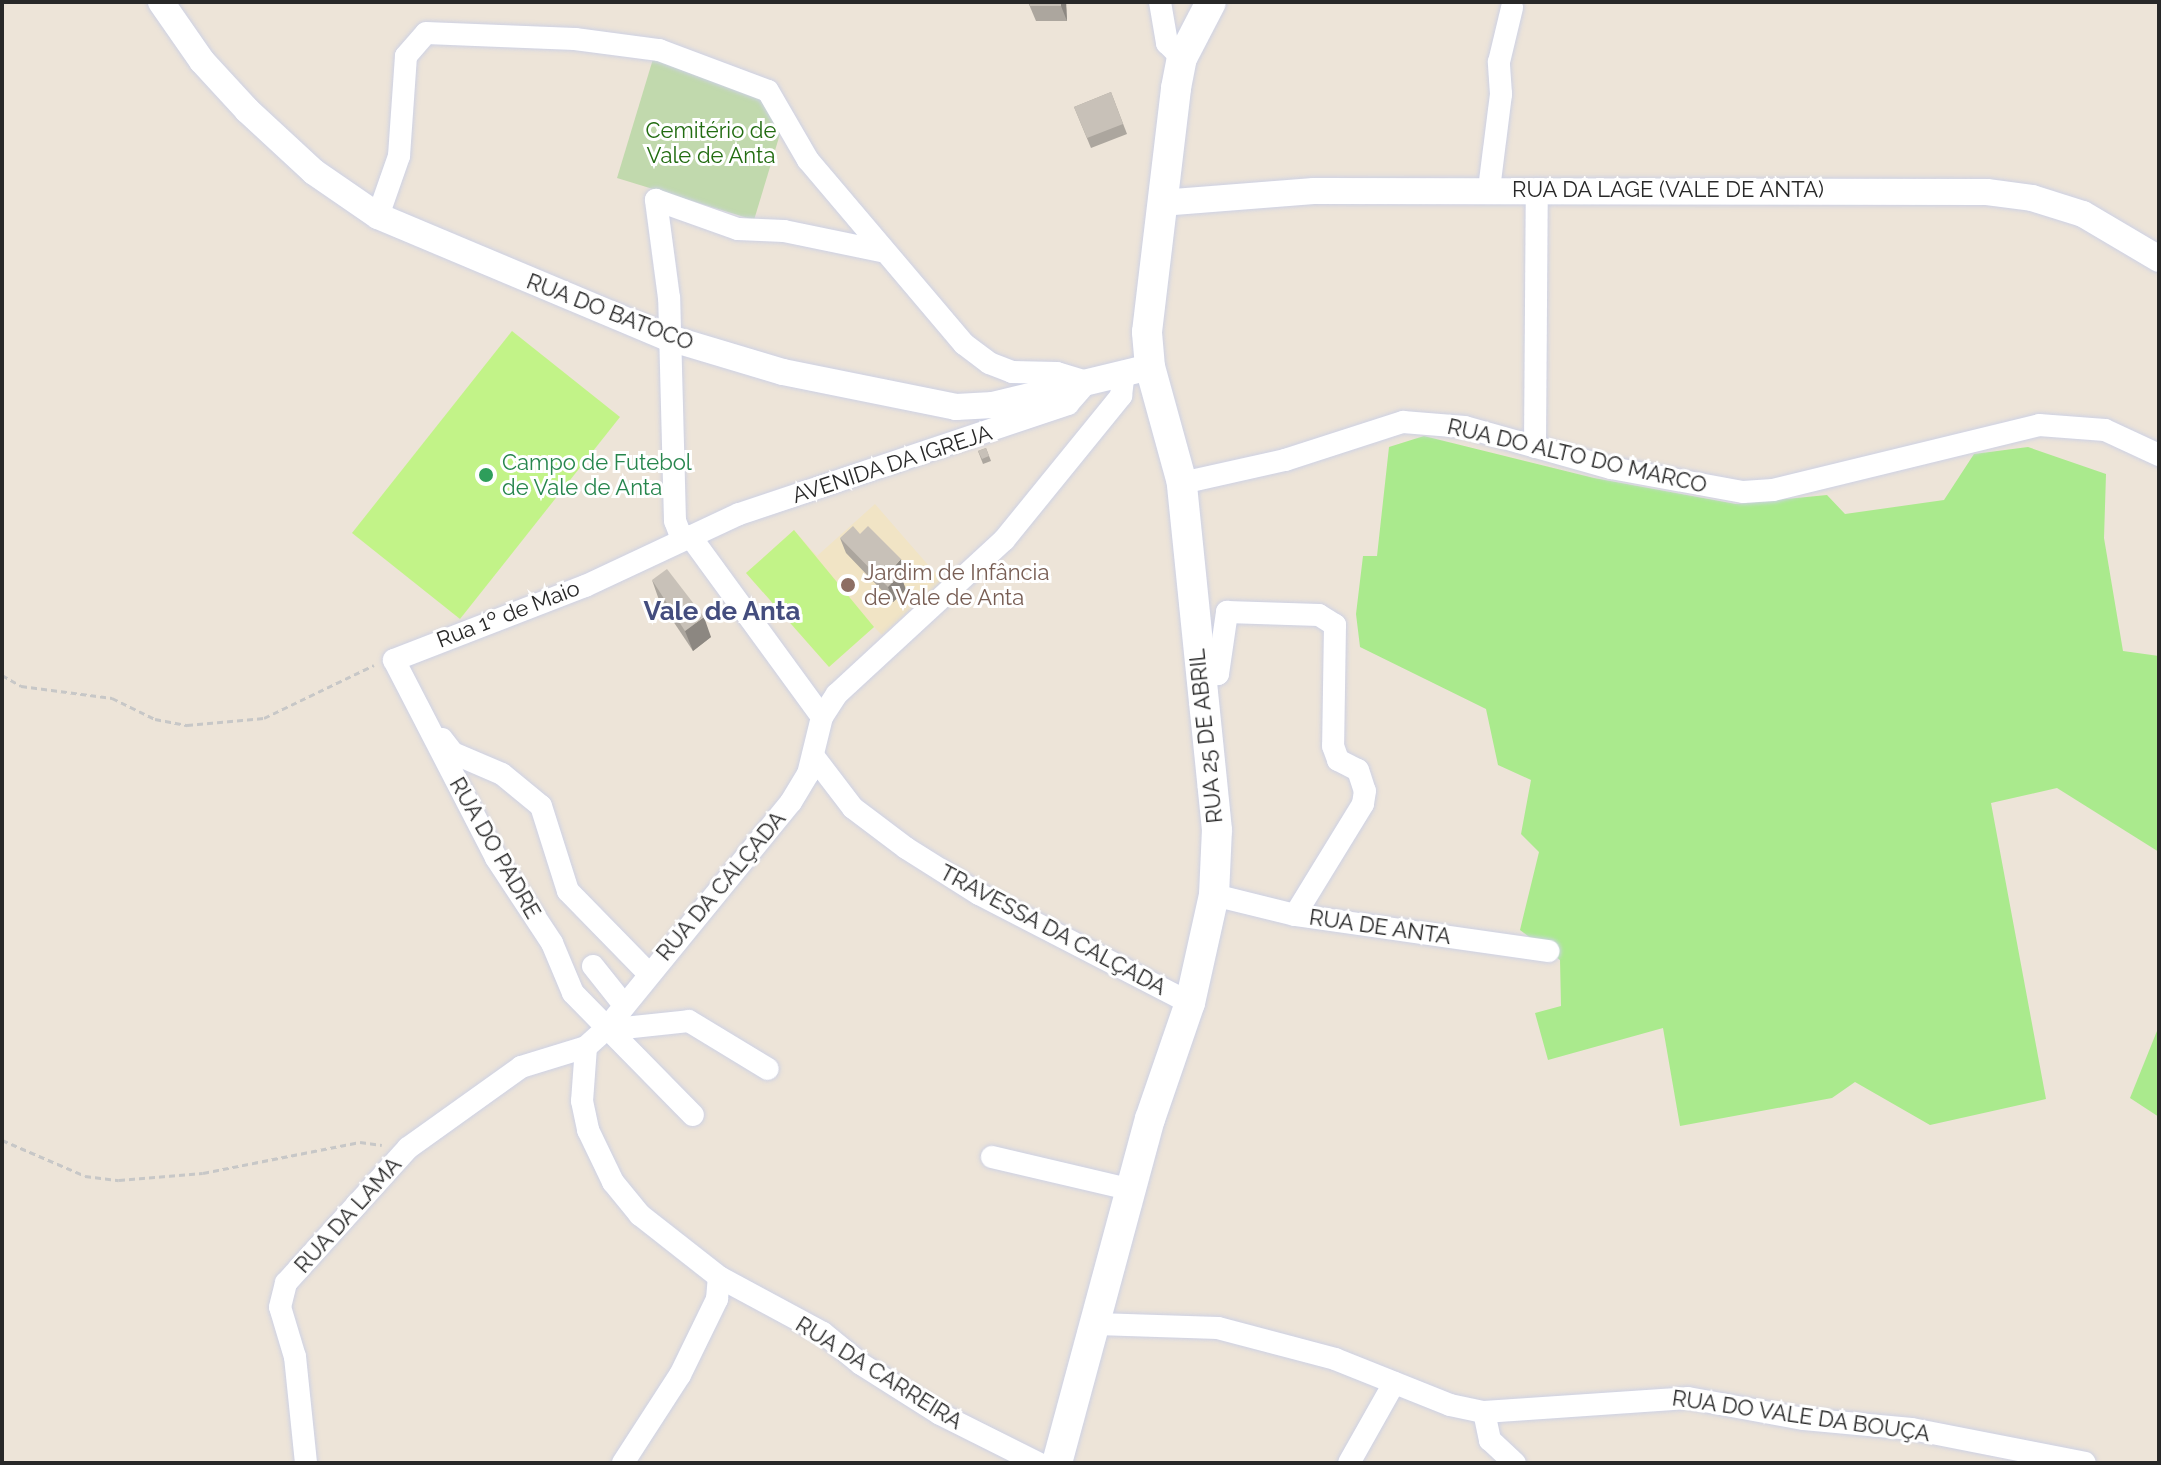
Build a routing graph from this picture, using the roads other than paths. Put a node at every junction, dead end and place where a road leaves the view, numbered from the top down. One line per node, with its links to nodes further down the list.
1 (161, 2): 9 (street, RUA DO BATOCO)
2 (1160, 2): 5 (street)
3 (1211, 2): 5 (main road, RUA 25 DE ABRIL)
4 (1512, 8): 6 (street)
5 (1182, 58): 8 (main road, RUA 25 DE ABRIL)
6 (1489, 189): 7 (street, RUA DA LAGE (VALE DE ANTA)); 8 (street, RUA DA LAGE (VALE DE ANTA))
7 (1537, 189): 11 (street, RUA DA LAGE (VALE DE ANTA)); 15 (street)
8 (1161, 203): 13 (main road, RUA 25 DE ABRIL)
9 (378, 216): 10 (street); 12 (street, RUA DO BATOCO)
10 (881, 251): 12 (street); 14 (street)
11 (2159, 259)
12 (666, 337): 14 (street, RUA DO BATOCO); 18 (street)
13 (1137, 370): 14 (street, RUA DO BATOCO); 17 (main road, RUA 25 DE ABRIL); 22 (street, RUA DA CALÇADA)
14 (1087, 382): 18 (street, AVENIDA DA IGREJA)
15 (1535, 447): 16 (street, RUA DO ALTO DO MARCO); 17 (street, RUA DO ALTO DO MARCO)
16 (2159, 455)
17 (1182, 483): 21 (main road, RUA 25 DE ABRIL)
18 (686, 538): 19 (street, AVENIDA DA IGREJA); 22 (street)
19 (620, 566): 20 (street, Rua 1º de Maio)
20 (394, 660): 23 (street, RUA DO PADRE)
21 (1199, 676): 25 (main road, RUA 25 DE ABRIL); 26 (street)
22 (822, 717): 24 (street, RUA DA CALÇADA)
23 (431, 733): 29 (street); 32 (street, RUA DO PADRE)
24 (814, 757): 29 (street, RUA DA CALÇADA); 30 (street, TRAVESSA DA CALÇADA)
25 (1214, 895): 26 (street, RUA DE ANTA); 30 (main road, RUA 25 DE ABRIL)
26 (1295, 915): 27 (street, RUA DE ANTA)
27 (1548, 951)
28 (593, 966): 31 (street)
29 (648, 973): 31 (street, RUA DA CALÇADA)
30 (1190, 1003): 37 (main road, RUA 25 DE ABRIL)
31 (624, 1005): 32 (street, RUA DA CALÇADA)
32 (605, 1030): 33 (street, RUA DA CALÇADA); 34 (street); 35 (street, RUA DO PADRE)
33 (586, 1047): 38 (street, RUA DA CARREIRA); 42 (street, RUA DA LAMA)
34 (768, 1069)
35 (693, 1115)
36 (992, 1157): 37 (street)
37 (1133, 1190): 39 (main road, RUA 25 DE ABRIL)
38 (719, 1277): 43 (street); 44 (street, RUA DA CARREIRA)
39 (1097, 1324): 40 (street, RUA DO VALE DA BOUÇA); 45 (main road, RUA 25 DE ABRIL)
40 (1394, 1383): 41 (street, RUA DO VALE DA BOUÇA); 46 (street)
41 (1484, 1412): 47 (street); 48 (street, RUA DO VALE DA BOUÇA)
42 (306, 1463)
43 (623, 1463)
44 (1038, 1463)
45 (1057, 1463)
46 (1349, 1463)
47 (1515, 1463)
48 (2085, 1463)

